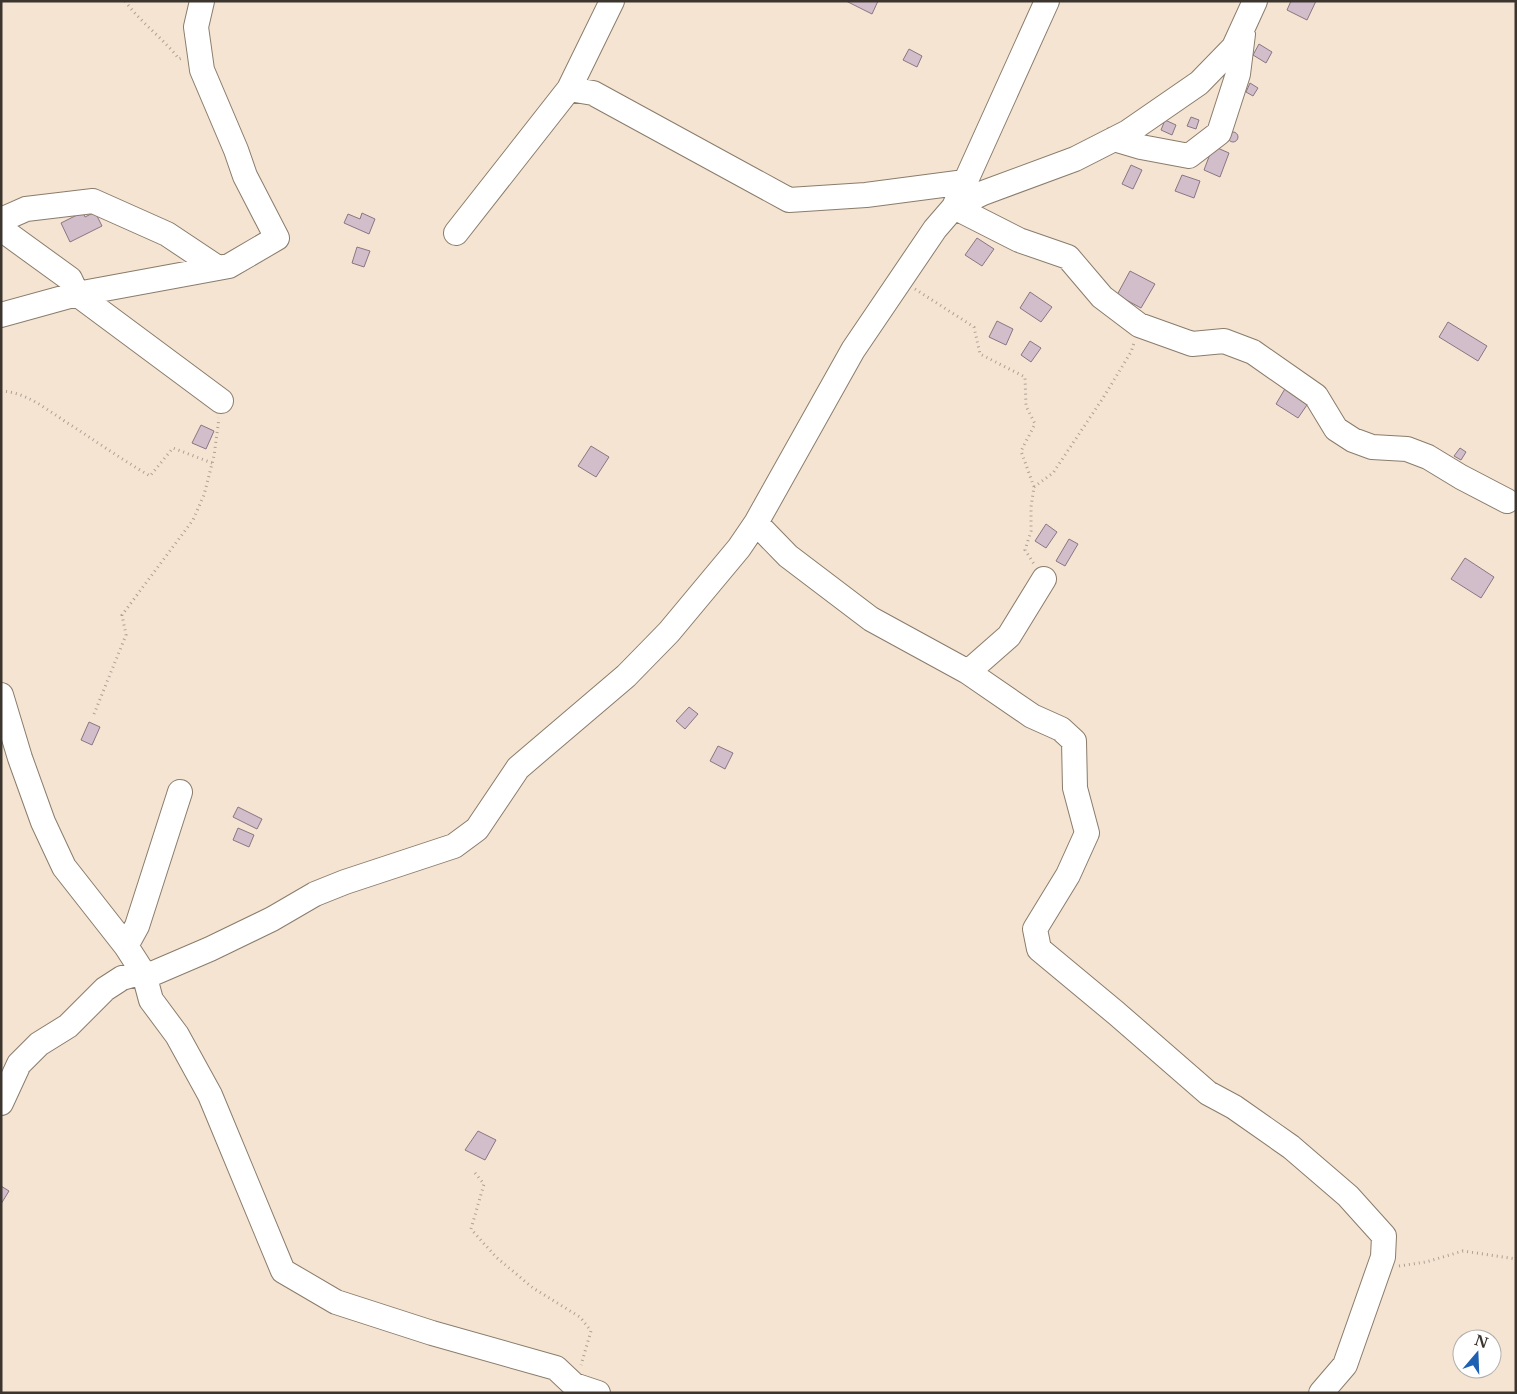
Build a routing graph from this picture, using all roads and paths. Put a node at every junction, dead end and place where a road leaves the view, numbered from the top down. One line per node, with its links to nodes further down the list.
1 (125, 1): 7 (path)
2 (202, 1): 7 (street)
3 (612, 1): 8 (street)
4 (1047, 1): 10 (street)
5 (1255, 1): 6 (street)
6 (1243, 28): 9 (street); 9 (street)
7 (200, 54): 15 (street)
8 (569, 89): 10 (street); 14 (street)
9 (1114, 139): 11 (street)
10 (965, 182): 11 (street)
11 (954, 207): 16 (street); 19 (street)
12 (1, 220): 15 (street)
13 (1, 229): 17 (street)
14 (456, 233)
15 (218, 268): 17 (street)
16 (900, 280): 23 (path); 25 (street)
17 (77, 294): 18 (street); 21 (street)
18 (1, 315)
19 (1139, 326): 23 (path); 24 (street)
20 (1, 391): 22 (path)
21 (221, 401): 22 (path)
22 (212, 463): 29 (path)
23 (1034, 487): 26 (path)
24 (1507, 501)
25 (756, 523): 27 (street); 32 (street)
26 (1044, 579): 27 (street)
27 (968, 672): 36 (street)
28 (1, 695): 31 (street)
29 (94, 714)
30 (180, 792): 31 (street)
31 (126, 946): 32 (street)
32 (144, 974): 33 (street); 37 (street)
33 (1, 1103)
34 (475, 1173): 37 (path)
35 (1516, 1259): 36 (path)
36 (1379, 1270): 39 (street)
37 (574, 1385): 38 (street)
38 (598, 1393)
39 (1321, 1393)

